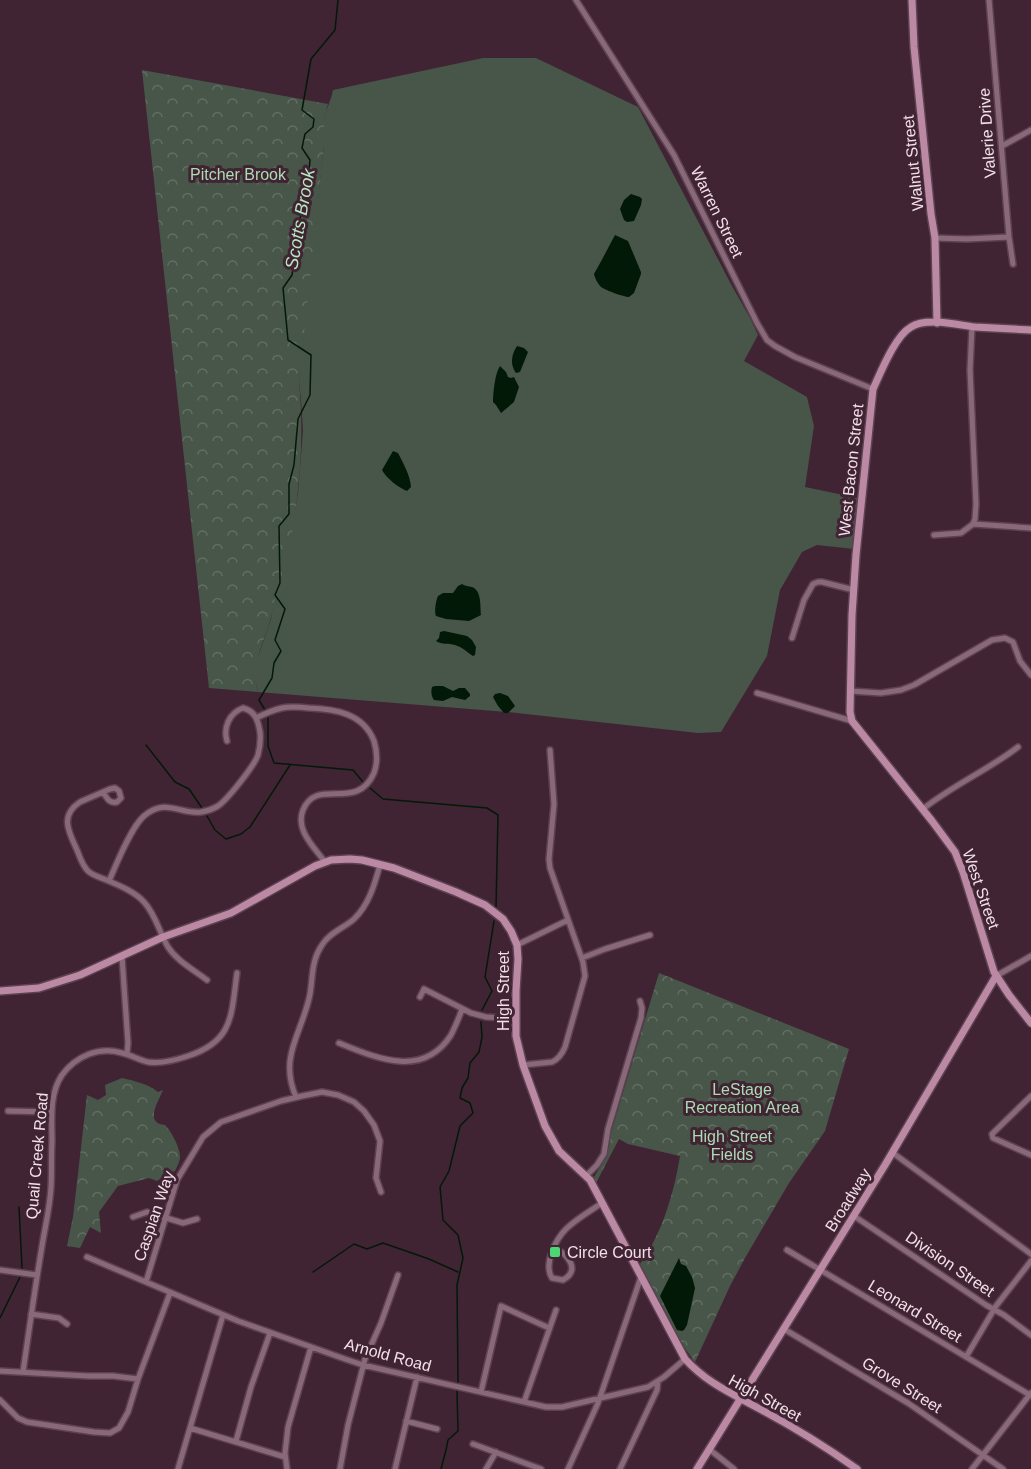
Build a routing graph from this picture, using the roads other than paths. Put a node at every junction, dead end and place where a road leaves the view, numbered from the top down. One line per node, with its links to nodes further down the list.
1 (576, 0): 12 (street, Warren Street)
2 (912, 0): 7 (street, Walnut Street)
3 (989, 0): 5 (street, Valerie Drive)
4 (1031, 130): 5 (street)
5 (1002, 146): 6 (street, Valerie Drive)
6 (1009, 237): 7 (street); 8 (street, Valerie Drive)
7 (935, 238): 9 (street, Walnut Street)
8 (1013, 264)
9 (937, 323): 10 (street, West Bacon Street); 12 (street, West Bacon Street)
10 (972, 327): 11 (street, West Bacon Street); 13 (street)
11 (1031, 330)
12 (873, 389): 16 (street, West Bacon Street)
13 (973, 524): 14 (street); 15 (street)
14 (1031, 528)
15 (934, 535)
16 (854, 590): 17 (street); 19 (street, West Bacon Street)
17 (792, 638)
18 (1031, 675): 19 (street)
19 (850, 691): 22 (street, West Bacon Street)
20 (757, 693): 22 (street)
21 (256, 718): 23 (street); 28 (street); 30 (street)
22 (852, 721): 27 (street, West Street)
23 (227, 741)
24 (1018, 747): 27 (street)
25 (550, 750): 31 (street)
26 (104, 792): 30 (street)
27 (923, 809): 39 (street, West Street)
28 (325, 862): 29 (street, High Street); 33 (street, High Street)
29 (380, 865): 34 (street, High Street); 51 (street)
30 (109, 881): 33 (street)
31 (568, 920): 34 (street); 37 (street)
32 (650, 935): 37 (street)
33 (163, 937): 36 (street, High Street); 40 (street)
34 (517, 945): 45 (street, High Street)
35 (1031, 956): 39 (street)
36 (122, 957): 41 (street, High Street); 48 (street)
37 (582, 958): 49 (street)
38 (237, 974): 48 (street, Quail Creek Road)
39 (996, 976): 46 (street, West Street); 54 (street, Broadway)
40 (207, 980)
41 (0, 991)
42 (420, 997): 44 (street)
43 (640, 1001): 56 (street)
44 (462, 1009): 45 (street); 47 (street)
45 (516, 1019): 49 (street, High Street)
46 (1031, 1023)
47 (339, 1043)
48 (127, 1054): 53 (street, Quail Creek Road)
49 (523, 1065): 56 (street, High Street)
50 (1031, 1096): 55 (street)
51 (296, 1097): 57 (street, Caspian Way); 61 (street, Caspian Way)
52 (8, 1112): 53 (street)
53 (52, 1112): 70 (street, Quail Creek Road)
54 (893, 1153): 59 (street, Broadway); 65 (street)
55 (1031, 1155)
56 (586, 1176): 58 (street, High Street)
57 (381, 1192)
58 (602, 1203): 63 (street); 72 (street, High Street)
59 (854, 1216): 69 (street, Broadway); 75 (street, Division Street)
60 (133, 1217): 61 (street)
61 (166, 1218): 62 (street); 73 (street, Caspian Way)
62 (197, 1219)
63 (555, 1248): 63 (street)
64 (787, 1250): 69 (street, Leonard Street)
65 (1031, 1254)
66 (87, 1257): 73 (street, Arnold Road)
67 (1031, 1262): 75 (street)
68 (0, 1270): 70 (street)
69 (820, 1271): 81 (street, Broadway); 85 (street, Leonard Street)
70 (37, 1275): 77 (street, Quail Creek Road)
71 (398, 1275): 87 (street)
72 (641, 1277): 86 (street, High Street); 96 (street)
73 (147, 1282): 74 (street, Arnold Road)
74 (170, 1293): 78 (street, Arnold Road); 91 (street)
75 (994, 1309): 83 (street, Division Street); 85 (street)
76 (556, 1310): 80 (street)
77 (31, 1314): 79 (street); 89 (street, Quail Creek Road)
78 (223, 1315): 82 (street, Arnold Road); 100 (street)
79 (67, 1324)
80 (549, 1328): 93 (street); 98 (street)
81 (784, 1329): 95 (street, Broadway); 106 (street, Grove Street)
82 (270, 1333): 84 (street, Arnold Road); 102 (street)
83 (1031, 1335)
84 (311, 1347): 87 (street, Arnold Road); 107 (street)
85 (966, 1357): 94 (street, Leonard Street)
86 (685, 1359): 92 (street, Arnold Road); 95 (street, High Street)
87 (363, 1365): 90 (street, Arnold Road); 110 (street)
88 (0, 1371): 89 (street)
89 (23, 1372): 91 (street)
90 (417, 1377): 93 (street, Arnold Road); 99 (street)
91 (138, 1379): 97 (street)
92 (658, 1381): 96 (street, Arnold Road); 115 (street)
93 (481, 1392): 98 (street, Arnold Road)
94 (1030, 1394): 106 (street)
95 (740, 1398): 104 (street, Broadway); 118 (street, High Street)
96 (600, 1399): 98 (street, Arnold Road); 114 (street)
97 (0, 1400)
98 (524, 1402)
99 (406, 1421): 101 (street); 111 (street)
100 (190, 1428): 102 (street); 108 (street)
101 (437, 1429)
102 (236, 1441): 107 (street)
103 (473, 1444): 105 (street)
104 (709, 1449): 116 (street, Broadway); 117 (street)
105 (496, 1452): 112 (street); 113 (street)
106 (983, 1455): 119 (street); 120 (street, Grove Street)
107 (285, 1457): 109 (street)
108 (178, 1469)
109 (287, 1469)
110 (340, 1469)
111 (395, 1469)
112 (486, 1469)
113 (541, 1469)
114 (568, 1469)
115 (620, 1469)
116 (697, 1469)
117 (734, 1469)
118 (857, 1469)
119 (972, 1469)
120 (1003, 1469)

